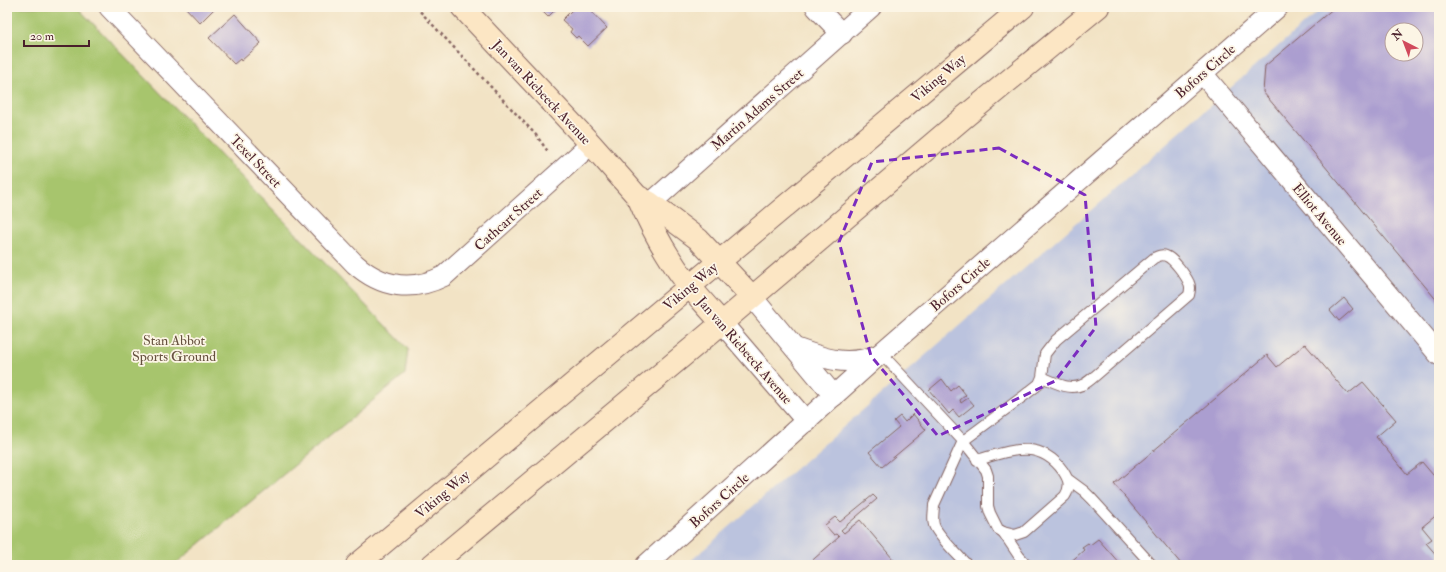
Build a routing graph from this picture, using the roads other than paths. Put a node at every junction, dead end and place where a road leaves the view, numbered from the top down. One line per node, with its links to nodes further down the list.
1 (109, 7): 13 (street, Texel Street)
2 (462, 7): 10 (main road, Jan van Riebeeck Avenue)
3 (816, 7): 8 (street)
4 (871, 7): 8 (street, Martin Adams Street)
5 (1023, 7): 12 (main road, Viking Way)
6 (1098, 7): 15 (main road)
7 (1278, 7): 9 (street, Bofors Circle)
8 (842, 34): 11 (street, Martin Adams Street)
9 (1202, 74): 18 (street, Bofors Circle); 19 (street, Elliot Avenue)
10 (591, 144): 11 (main road, Jan van Riebeeck Avenue); 13 (street, Cathcart Street)
11 (644, 203): 12 (main road, Jan van Riebeeck Avenue); 14 (main road, Jan van Riebeeck Avenue)
12 (720, 261): 14 (main road, Viking Way); 15 (main road, Jan van Riebeeck Avenue)
13 (420, 284)
14 (689, 286): 16 (main road, Jan van Riebeeck Avenue); 27 (main road, Viking Way)
15 (752, 297): 16 (main road); 17 (street, Jan van Riebeeck Avenue)
16 (722, 323): 22 (street, Jan van Riebeeck Avenue); 28 (main road)
17 (793, 347): 18 (street, Jan van Riebeeck Avenue); 21 (street, Jan van Riebeeck Avenue)
18 (882, 353): 21 (street, Bofors Circle); 23 (lane)
19 (1439, 354)
20 (1042, 377): 20 (lane); 23 (lane)
21 (834, 396): 22 (street, Bofors Circle)
22 (807, 422): 29 (street, Bofors Circle)
23 (963, 441): 24 (lane); 30 (lane)
24 (978, 460): 25 (lane); 26 (lane)
25 (1069, 480): 26 (lane); 32 (lane)
26 (1003, 532): 31 (lane)
27 (357, 565)
28 (432, 565)
29 (646, 565)
30 (967, 565)
31 (1028, 565)
32 (1152, 565)

